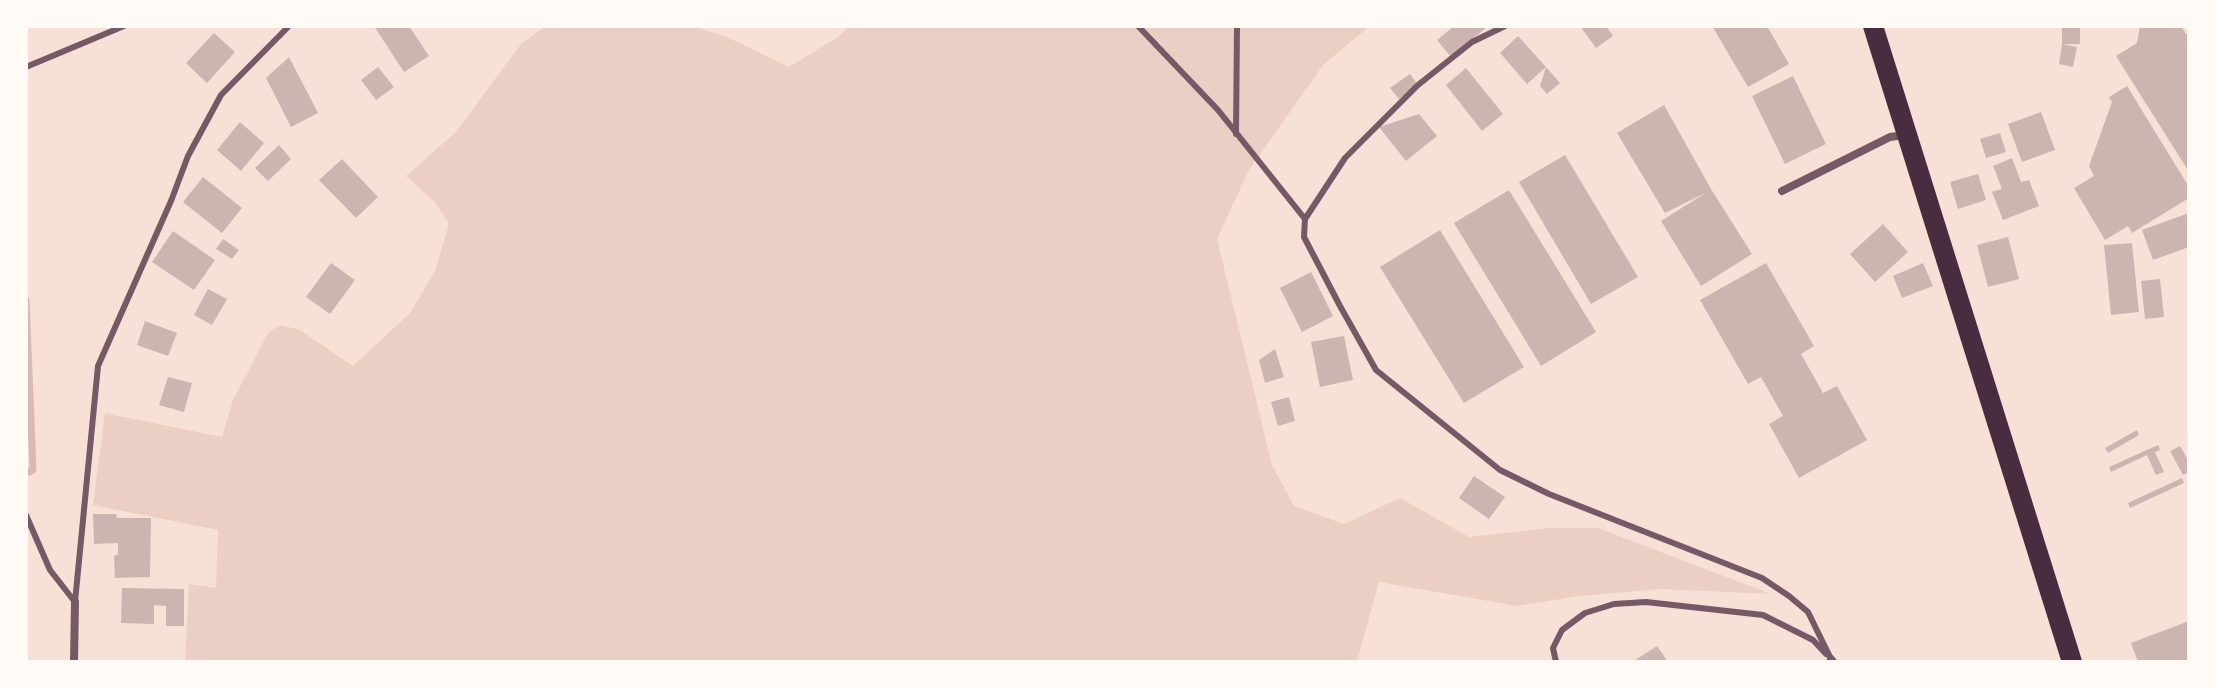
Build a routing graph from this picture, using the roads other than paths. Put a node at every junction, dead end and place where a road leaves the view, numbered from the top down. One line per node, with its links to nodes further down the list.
1 (124, 26): 7 (lane)
2 (289, 26): 13 (lane)
3 (1138, 26): 8 (lane)
4 (1237, 26): 8 (lane)
5 (1505, 26): 11 (lane)
6 (1873, 26): 9 (main road)
7 (26, 67)
8 (1236, 134): 11 (lane)
9 (1906, 135): 10 (street); 17 (main road)
10 (1782, 191)
11 (1305, 219): 14 (lane)
12 (26, 515): 13 (lane)
13 (75, 602): 15 (street)
14 (1832, 660): 16 (lane)
15 (74, 662)
16 (1556, 662)
17 (2072, 662)

